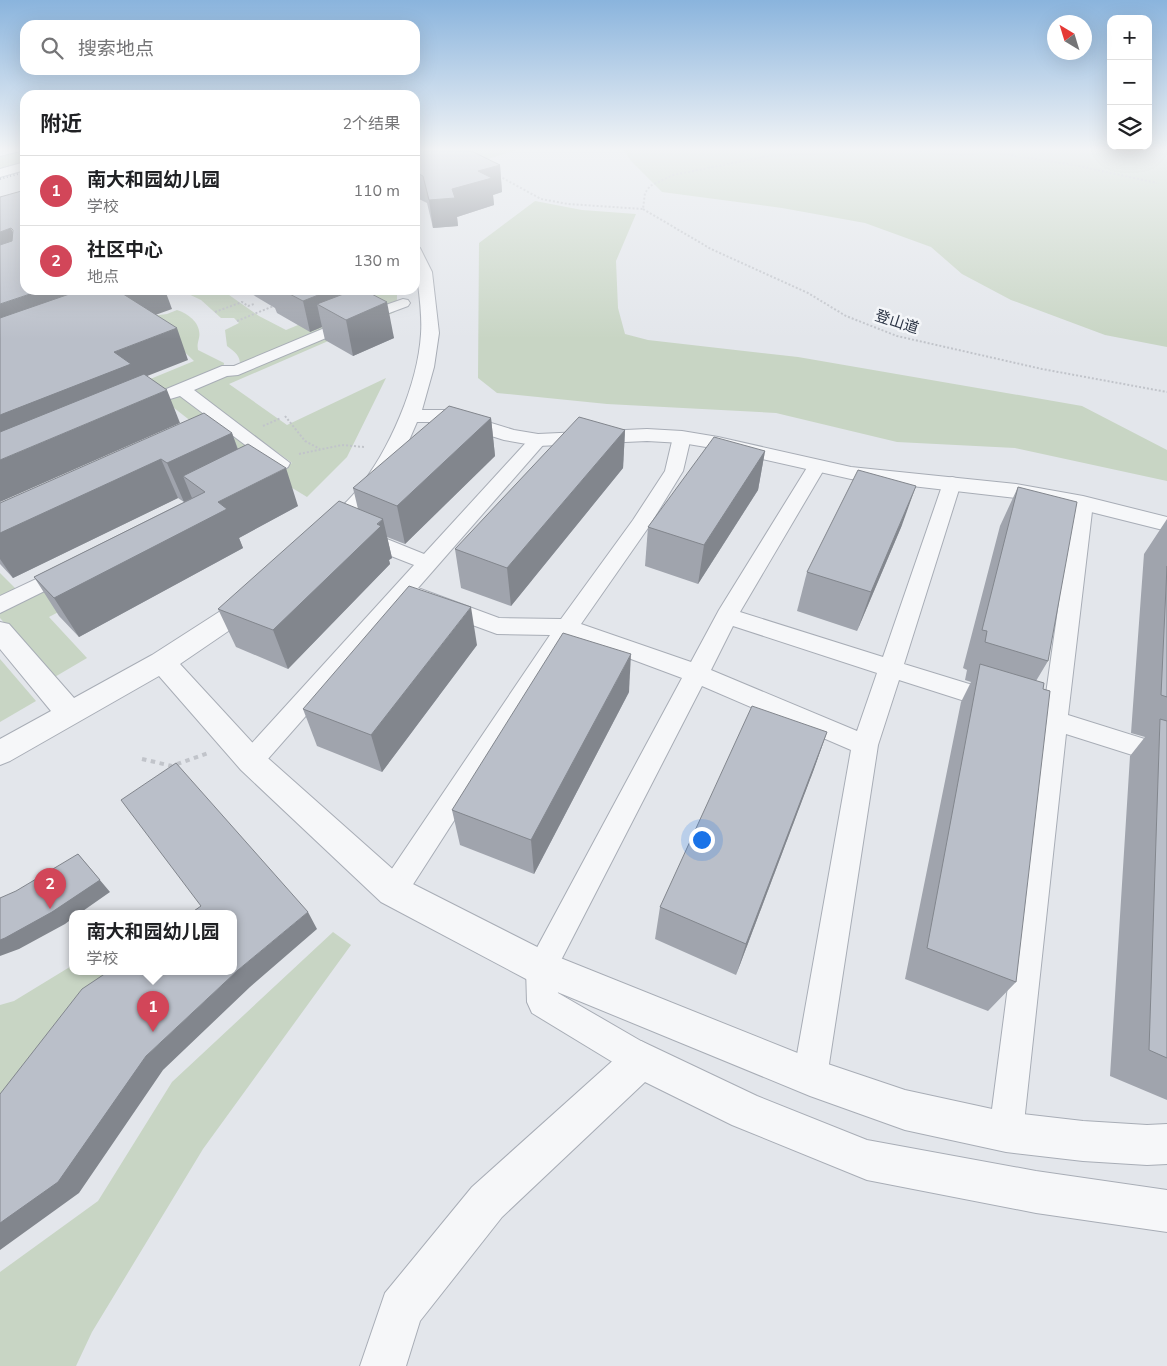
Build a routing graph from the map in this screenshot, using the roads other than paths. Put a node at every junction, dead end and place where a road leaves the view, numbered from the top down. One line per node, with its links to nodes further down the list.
1 (420, 263): 5 (street)
2 (403, 303): 3 (street)
3 (182, 389): 4 (street); 10 (street)
4 (155, 400)
5 (410, 416): 7 (street); 13 (street)
6 (682, 437): 7 (street); 8 (street); 21 (street)
7 (538, 440): 16 (street)
8 (817, 466): 9 (street); 20 (street)
9 (952, 483): 11 (street); 24 (street)
10 (236, 485)
11 (1083, 503): 12 (street); 27 (street)
12 (1167, 524)
13 (335, 526): 14 (street); 16 (street)
14 (310, 551)
15 (85, 562): 19 (street)
16 (428, 563): 18 (street)
17 (278, 584): 23 (street)
18 (403, 591): 21 (street); 29 (street)
19 (0, 605)
20 (727, 616): 24 (street); 25 (street)
21 (567, 627): 25 (street); 32 (street)
22 (0, 631): 26 (street)
23 (162, 662): 26 (street); 29 (street)
24 (890, 668): 27 (street); 28 (street)
25 (698, 674): 28 (street); 33 (street)
26 (70, 713): 30 (street)
27 (1055, 720): 31 (street); 36 (street)
28 (865, 745): 35 (street)
29 (241, 750): 32 (street)
30 (0, 753)
31 (1167, 756)
32 (393, 891): 33 (street)
33 (541, 968): 34 (street); 35 (street)
34 (641, 1060): 38 (street); 39 (street)
35 (810, 1077): 36 (street)
36 (1006, 1132): 37 (street)
37 (1167, 1144)
38 (1167, 1211)
39 (383, 1366)

